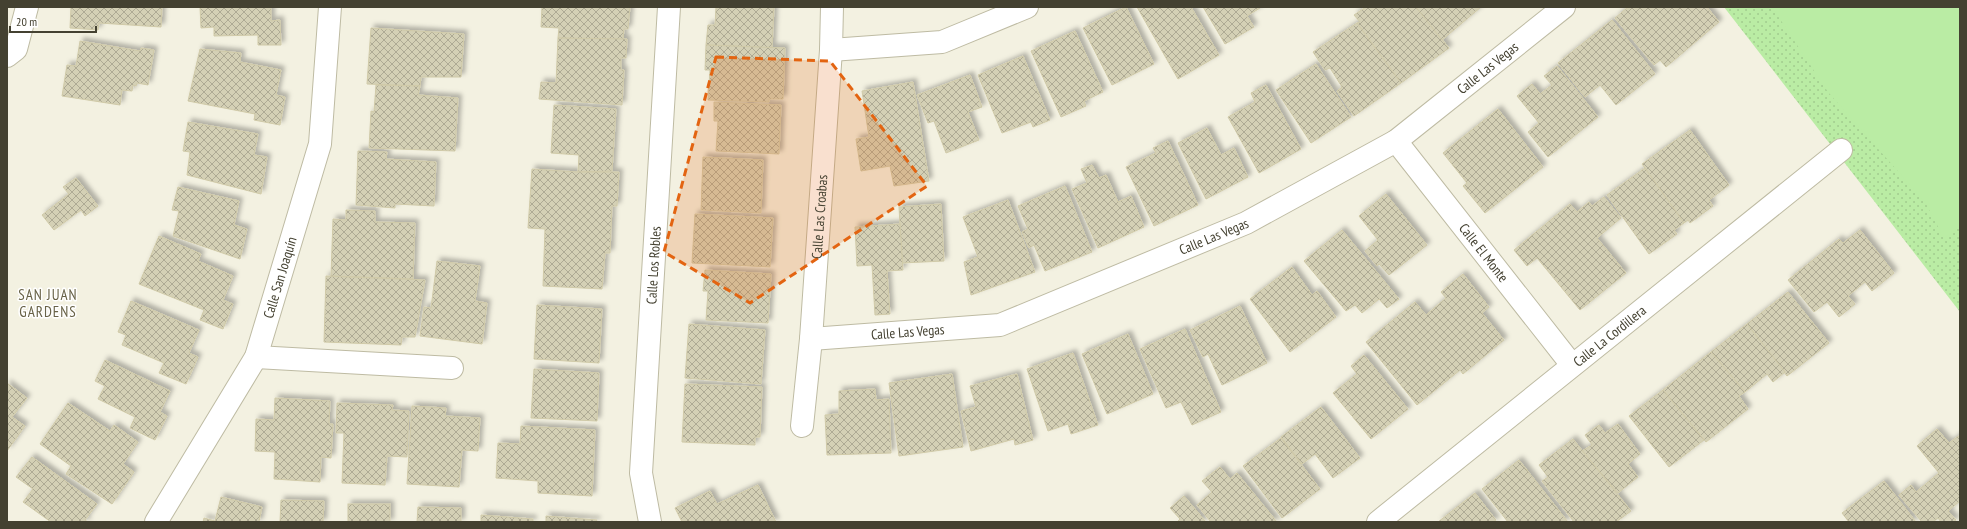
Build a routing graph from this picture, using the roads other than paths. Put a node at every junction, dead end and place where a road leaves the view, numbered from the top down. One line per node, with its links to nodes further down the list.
1 (27, 7): 8 (street)
2 (330, 7): 12 (street, Calle San Joaquín)
3 (669, 7): 17 (street, Calle Los Robles)
4 (832, 7): 7 (street, Calle Las Croabas)
5 (1027, 7): 7 (street)
6 (1564, 7): 9 (street, Calle Las Vegas)
7 (831, 50): 11 (street, Calle Las Croabas)
8 (7, 56)
9 (1396, 141): 11 (street, Calle Las Vegas); 13 (street, Calle El Monte)
10 (1841, 150): 13 (street, Calle La Cordillera)
11 (810, 339): 15 (street, Calle Las Croabas)
12 (256, 357): 14 (street); 16 (street, Calle San Joaquín)
13 (1572, 365): 18 (street, Calle La Cordillera)
14 (452, 368)
15 (802, 426)
16 (156, 522)
17 (650, 522)
18 (1378, 522)

